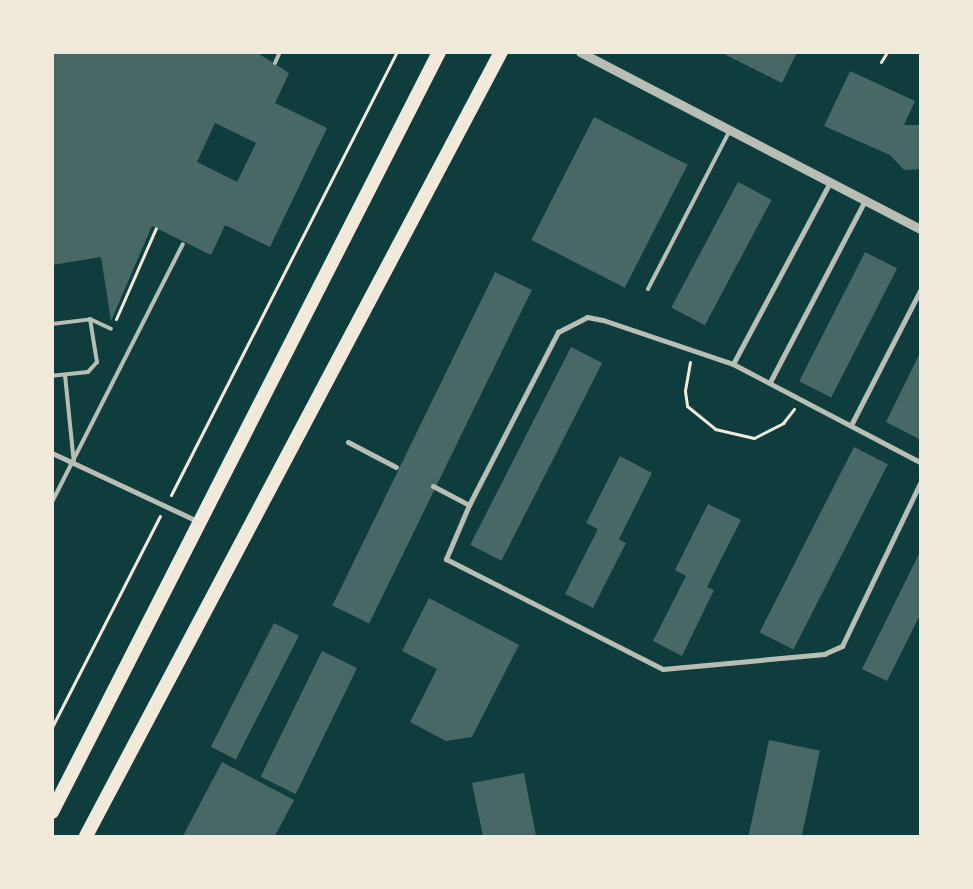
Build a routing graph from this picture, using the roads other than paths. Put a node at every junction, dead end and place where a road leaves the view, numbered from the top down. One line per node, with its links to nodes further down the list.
1 (280, 52): 5 (lane)
2 (439, 52): 30 (highway)
3 (501, 52): 32 (highway)
4 (580, 52): 6 (street)
5 (275, 63)
6 (730, 130): 7 (street); 11 (lane)
7 (830, 182): 8 (street); 16 (street)
8 (865, 200): 9 (street); 19 (street)
9 (920, 229)
10 (183, 244): 24 (lane)
11 (648, 289)
12 (920, 290): 20 (street)
13 (90, 318): 14 (lane); 15 (lane); 17 (lane)
14 (52, 324)
15 (111, 330)
16 (733, 364): 19 (street); 29 (street)
17 (65, 375): 18 (lane); 24 (lane)
18 (52, 376)
19 (770, 382): 20 (street)
20 (851, 425): 23 (street)
21 (348, 442): 25 (street)
22 (52, 453): 24 (street)
23 (920, 462)
24 (74, 463): 28 (lane); 30 (street)
25 (396, 467)
26 (920, 484): 29 (street)
27 (433, 486): 29 (street)
28 (52, 502)
29 (470, 505)
30 (200, 522): 31 (highway)
31 (52, 812)
32 (86, 836)

